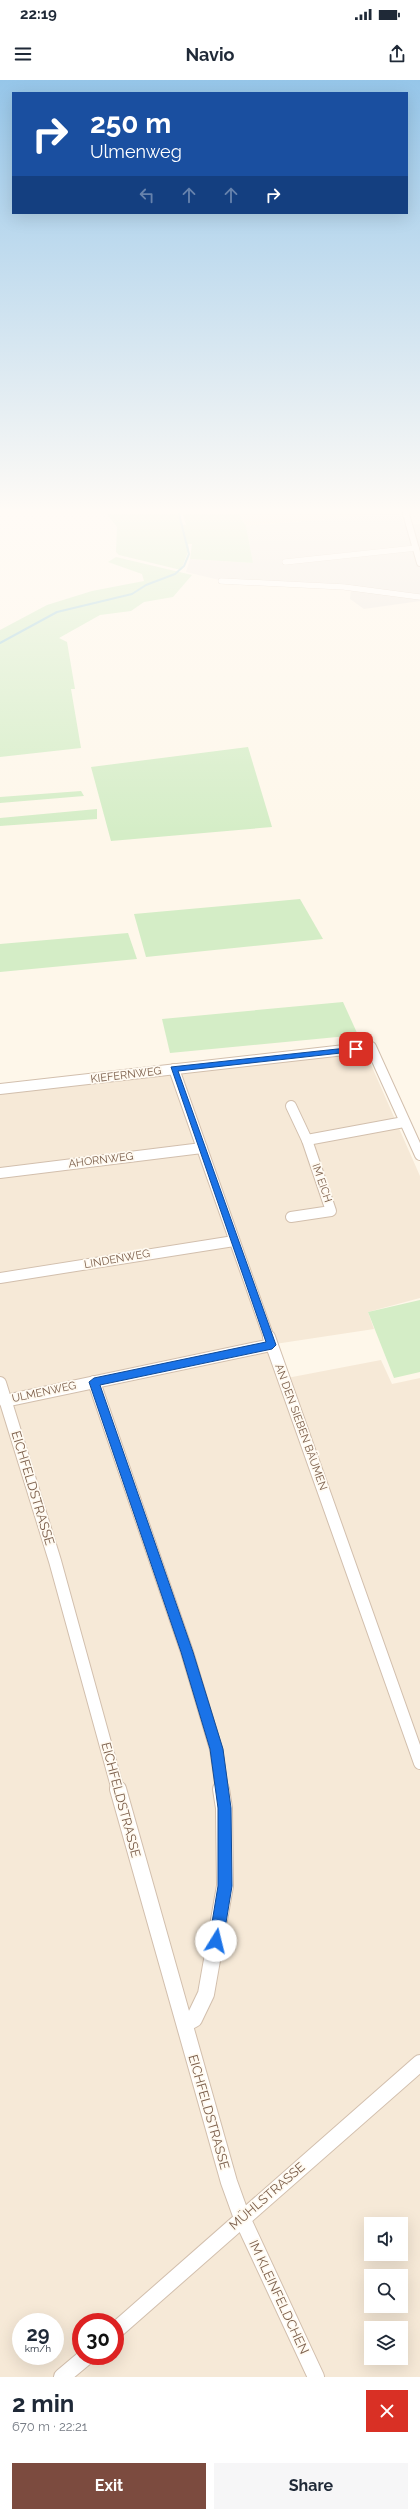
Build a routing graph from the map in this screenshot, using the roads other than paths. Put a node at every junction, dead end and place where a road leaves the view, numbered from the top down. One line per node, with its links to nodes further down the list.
1 (174, 1069): 2 (street, KIEFERNWEG); 4 (street, KIEFERNWEG); 6 (street, AN DEN SIEBEN BÄUMEN)
2 (0, 1089)
3 (291, 1106): 5 (street, IM EICH)
4 (404, 1122): 5 (street); 7 (street)
5 (307, 1140): 9 (street, IM EICH)
6 (202, 1148): 8 (street, AHORNWEG); 10 (street, AN DEN SIEBEN BÄUMEN)
7 (420, 1155)
8 (0, 1173)
9 (291, 1217)
10 (234, 1240): 11 (street, LINDENWEG); 12 (street, AN DEN SIEBEN BÄUMEN)
11 (0, 1278)
12 (272, 1345): 13 (street, ULMENWEG); 16 (street, AN DEN SIEBEN BÄUMEN)
13 (94, 1382): 15 (street, ULMENWEG); 17 (street)
14 (0, 1383): 15 (street, EICHFELDSTRASSE)
15 (5, 1401): 17 (street, EICHFELDSTRASSE)
16 (420, 1763)
17 (184, 2024): 19 (street, EICHFELDSTRASSE)
18 (420, 2063): 19 (street, MÜHLSTRASSE)
19 (242, 2218): 20 (street, MÜHLSTRASSE); 23 (street, IM KLEINFELDCHEN)
20 (124, 2323)
21 (76, 2365): 22 (street)
22 (62, 2377)
23 (316, 2377)

